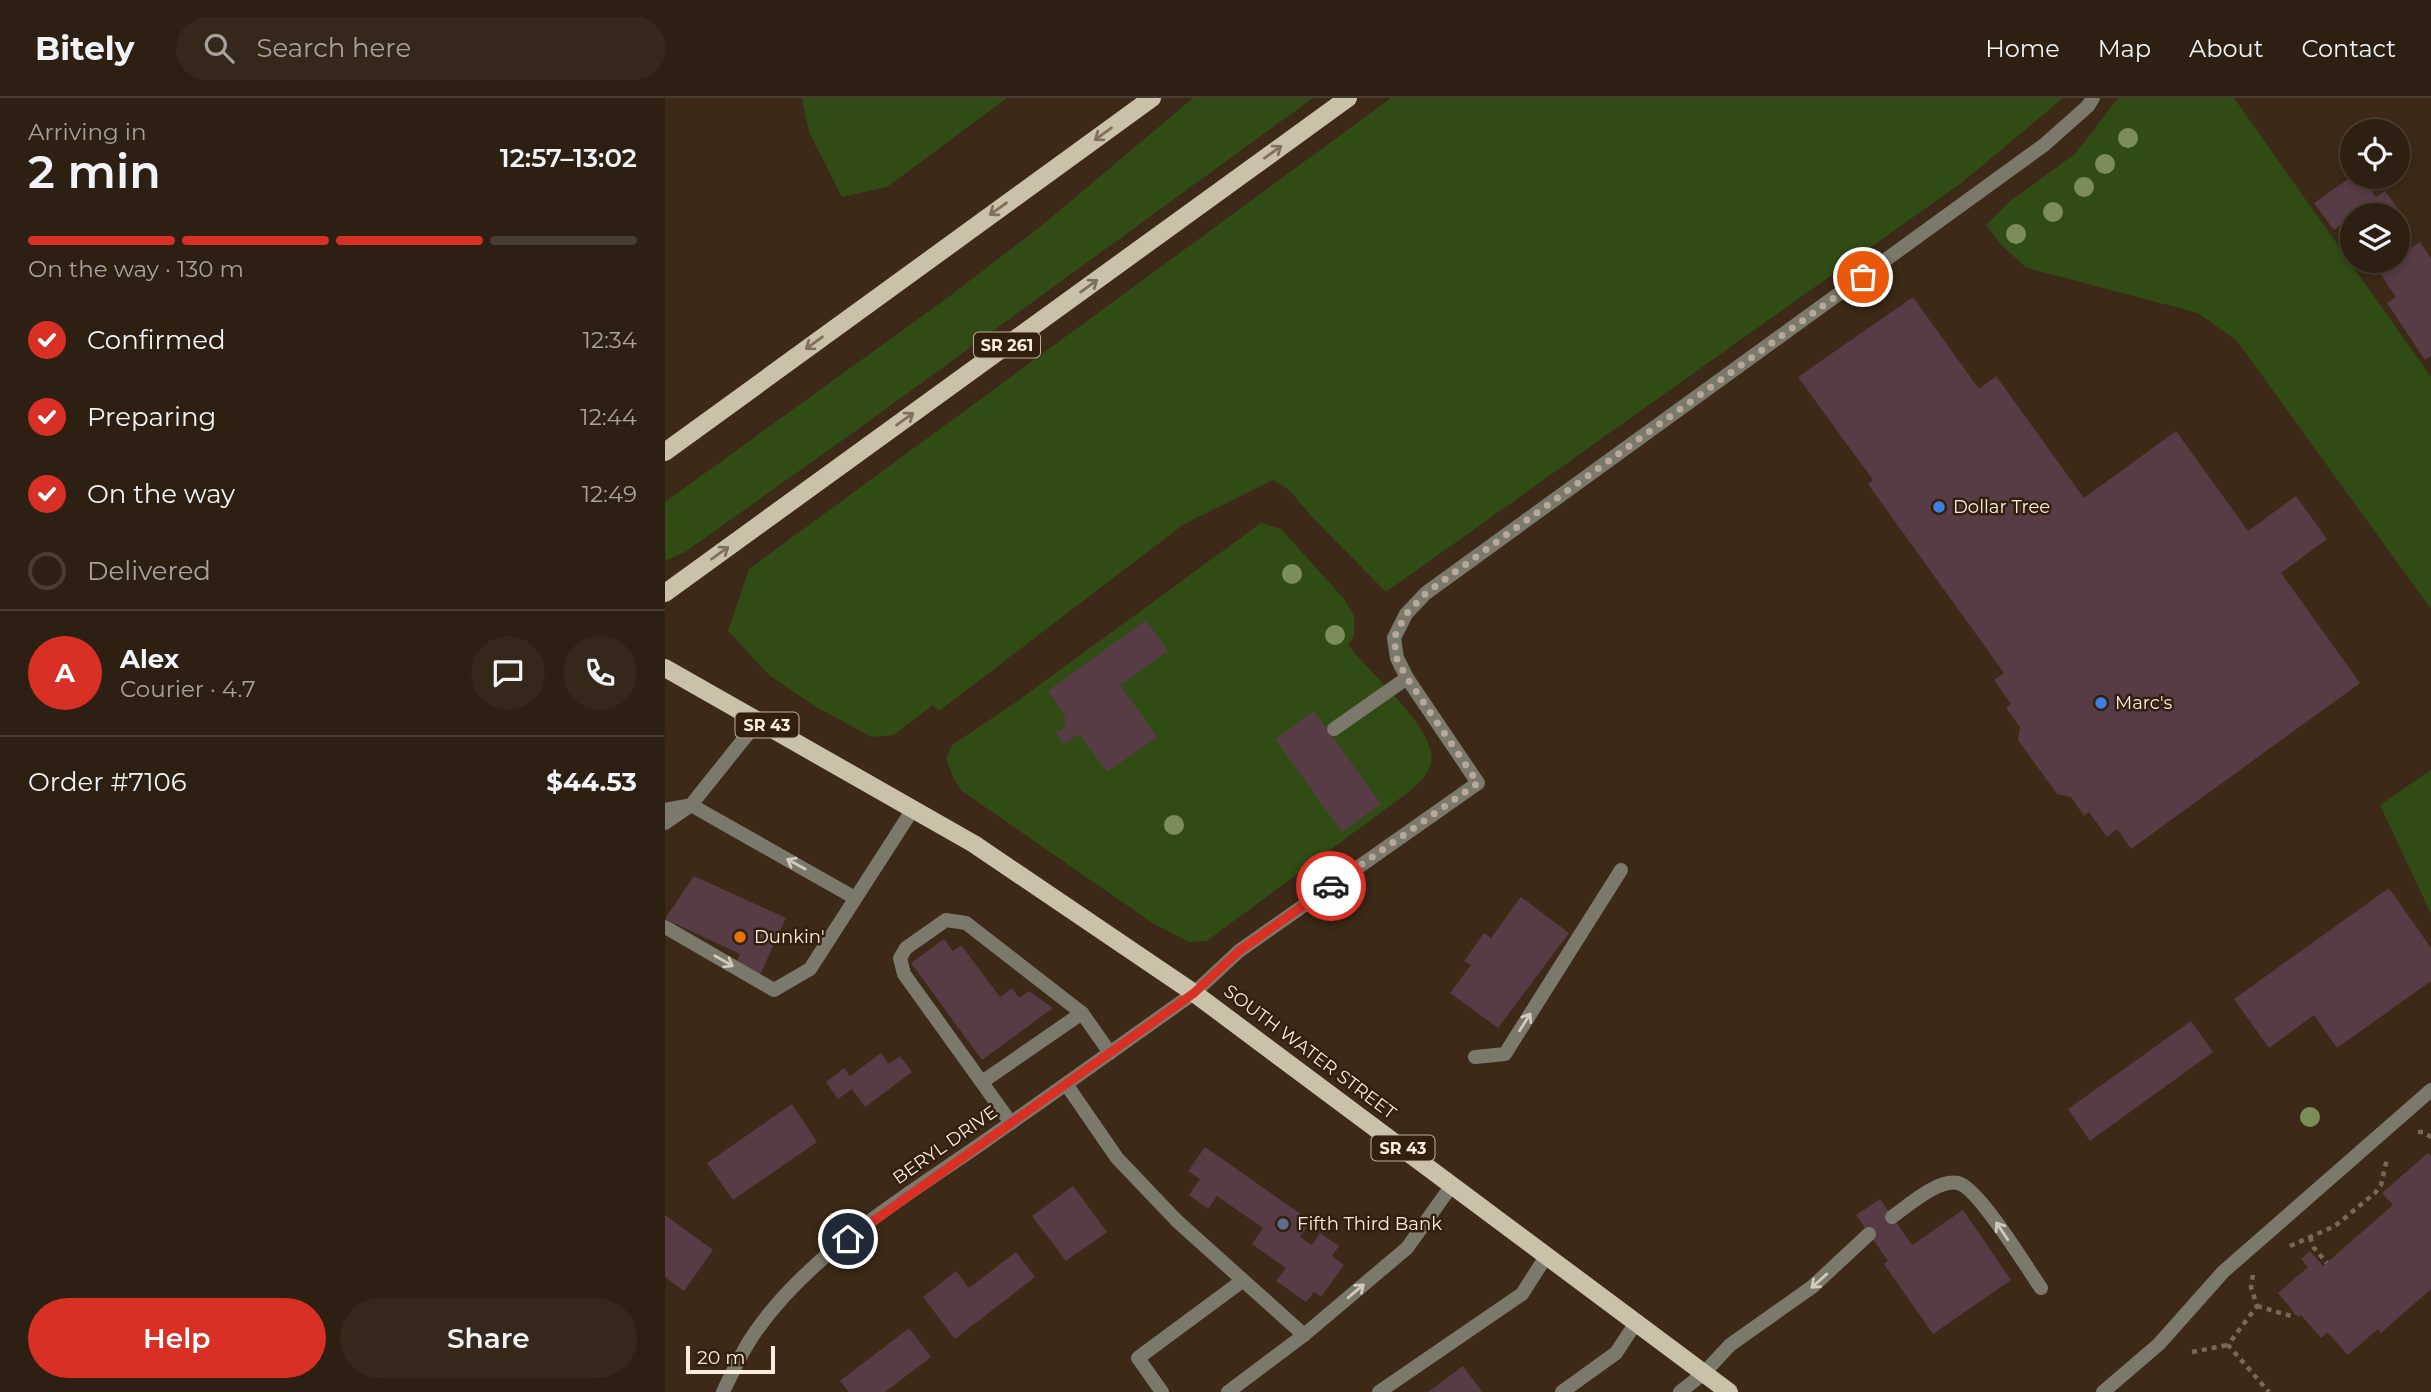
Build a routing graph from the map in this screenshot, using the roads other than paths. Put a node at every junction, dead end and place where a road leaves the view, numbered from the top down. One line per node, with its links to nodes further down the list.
1 (1151, 98): 4 (main road, one-way to 4)
2 (1348, 98): 5 (main road, SR 261, one-way to 2)
3 (2091, 102): 7 (street)
4 (665, 452)
5 (665, 593)
6 (665, 668): 8 (main road, SOUTH WATER STREET / SR 43)
7 (1407, 678): 9 (street); 17 (street, BERYL DRIVE)
8 (759, 720): 10 (street); 11 (main road, SOUTH WATER STREET / SR 43)
9 (1334, 729)
10 (691, 805): 12 (street); 13 (street); 15 (street, one-way to 10)
11 (913, 809): 15 (street); 17 (main road, SOUTH WATER STREET / SR 43)
12 (665, 810)
13 (665, 823)
14 (1621, 870): 20 (street, one-way to 14)
15 (855, 898): 16 (street, one-way to 15)
16 (665, 927)
17 (1194, 993): 19 (street, BERYL DRIVE); 25 (main road, SOUTH WATER STREET / SR 43)
18 (1082, 1013): 19 (street); 21 (street); 21 (street)
19 (1110, 1053): 22 (street, BERYL DRIVE)
20 (1475, 1058)
21 (982, 1082): 24 (street)
22 (1066, 1084): 24 (street, BERYL DRIVE); 29 (street)
23 (2431, 1090): 41 (street)
24 (1011, 1123): 34 (street, BERYL DRIVE)
25 (1453, 1185): 28 (main road, SOUTH WATER STREET / SR 43); 32 (street, one-way to 25)
26 (1892, 1217): 30 (street, one-way to 26)
27 (1869, 1234): 33 (street, one-way to 33)
28 (1547, 1255): 31 (main road, SOUTH WATER STREET / SR 43); 37 (street)
29 (1242, 1281): 32 (street); 35 (street)
30 (2041, 1288)
31 (1637, 1321): 33 (main road, SOUTH WATER STREET / SR 43); 38 (street)
32 (1304, 1335): 36 (street)
33 (1705, 1373): 39 (street); 40 (main road, SOUTH WATER STREET / SR 43)
34 (723, 1392)
35 (1162, 1392)
36 (1228, 1392)
37 (1379, 1392)
38 (1562, 1392)
39 (1680, 1392)
40 (1729, 1392)
41 (2103, 1392)

